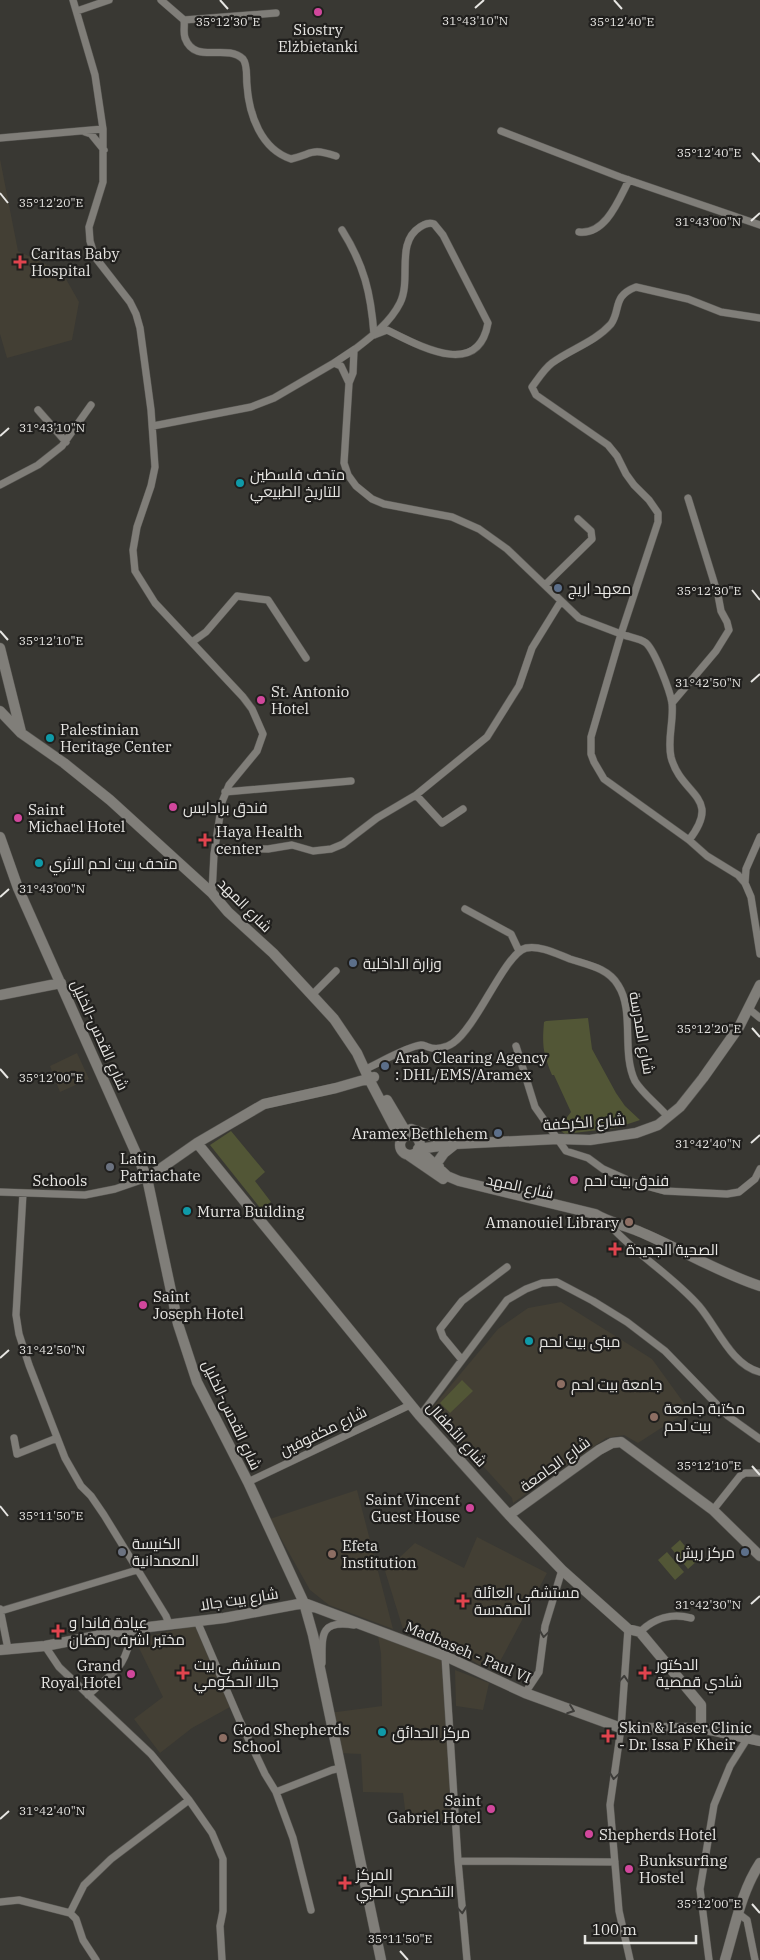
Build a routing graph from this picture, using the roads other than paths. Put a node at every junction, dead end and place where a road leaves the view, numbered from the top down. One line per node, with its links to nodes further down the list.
1 (73, 0): 4 (street)
2 (109, 0): 4 (street)
3 (162, 0): 6 (street)
4 (77, 11): 7 (street)
5 (276, 13): 6 (street)
6 (184, 20): 12 (street)
7 (103, 129): 8 (street); 11 (street)
8 (82, 131): 10 (street); 11 (street)
9 (502, 131): 13 (street)
10 (0, 138)
11 (104, 150): 24 (street)
12 (336, 156)
13 (629, 180): 14 (street); 16 (street)
14 (760, 225)
15 (342, 230): 18 (street)
16 (579, 232)
17 (760, 318): 31 (street)
18 (374, 335): 18 (street); 19 (street)
19 (355, 349): 20 (street); 21 (street)
20 (334, 363): 21 (street); 24 (street)
21 (349, 383): 29 (street)
22 (91, 405): 25 (street)
23 (38, 410): 25 (street)
24 (152, 426): 32 (street)
25 (66, 442): 26 (street)
26 (0, 485)
27 (688, 498): 35 (street)
28 (578, 519): 29 (street)
29 (545, 585): 30 (street)
30 (561, 601): 31 (street); 40 (street)
31 (621, 634): 35 (street); 44 (street)
32 (192, 642): 34 (street); 39 (street)
33 (0, 648): 37 (street)
34 (306, 658)
35 (672, 702): 44 (street)
36 (0, 711): 37 (street)
37 (21, 733): 47 (street, شارع المهد)
38 (351, 781): 39 (street)
39 (225, 792): 45 (street)
40 (416, 795): 41 (street); 45 (street)
41 (463, 810)
42 (0, 837): 52 (street, شارع القدس-الخليل)
43 (760, 837): 46 (street)
44 (689, 840): 46 (street)
45 (216, 848): 47 (street)
46 (745, 883): 50 (street)
47 (212, 893): 55 (street, شارع المهد)
48 (465, 909): 49 (street)
49 (519, 951): 59 (street); 61 (street, شارع المدرسة)
50 (760, 954)
51 (336, 971): 55 (street)
52 (61, 983): 54 (street); 72 (street, شارع القدس-الخليل)
53 (760, 985): 56 (street, شارع الكركفة)
54 (0, 995)
55 (312, 995): 59 (street, شارع المهد)
56 (748, 1009): 57 (street); 61 (street, شارع الكركفة)
57 (760, 1018)
58 (516, 1046): 65 (street)
59 (366, 1069): 60 (street, شارع المهد)
60 (372, 1078): 62 (street); 64 (street); 66 (street)
61 (668, 1117): 65 (street, شارع الكركفة)
62 (399, 1121): 63 (street); 64 (street)
63 (427, 1135): 64 (street); 67 (street)
64 (408, 1137): 68 (street); 69 (street)
65 (558, 1139): 67 (street, شارع الكركفة); 71 (street)
66 (197, 1143): 72 (street); 80 (street, شارع الأطفال)
67 (455, 1144): 68 (street, شارع الكركفة); 70 (street)
68 (418, 1149): 69 (street); 70 (street, شارع المهد)
69 (408, 1154): 75 (street, شارع المهد)
70 (439, 1167): 75 (street, شارع المهد)
71 (760, 1169)
72 (147, 1178): 74 (street, Schools); 86 (street, شارع القدس-الخليل)
73 (0, 1192): 74 (street, Schools)
74 (23, 1194): 83 (street)
75 (605, 1220): 77 (street, شارع المهد); 79 (street)
76 (507, 1267): 78 (street)
77 (760, 1286)
78 (462, 1360): 81 (street); 84 (street)
79 (760, 1372)
80 (410, 1405): 81 (street, شارع الأطفال); 86 (street, شارع مكفوفين)
81 (420, 1416): 88 (street, شارع الأطفال)
82 (14, 1438): 83 (street)
83 (57, 1438): 90 (street)
84 (760, 1439)
85 (760, 1473): 87 (street)
86 (248, 1482): 92 (street, شارع القدس-الخليل)
87 (713, 1510): 88 (street, شارع الجامعة); 89 (street, شارع الجامعة)
88 (508, 1515): 91 (street, شارع الأطفال)
89 (760, 1556)
90 (137, 1570): 93 (street); 96 (street)
91 (562, 1570): 98 (street, شارع الأطفال); 105 (street, one-way to 105)
92 (304, 1603): 95 (street, شارع بيت جالا); 99 (street, Madbaseh - Paul VI); 104 (street, شارع القدس-الخليل)
93 (0, 1610): 102 (street)
94 (691, 1618): 100 (street)
95 (197, 1621): 96 (street, شارع بيت جالا); 112 (street)
96 (169, 1624): 97 (street, شارع بيت جالا)
97 (132, 1629): 101 (street, شارع بيت جالا); 106 (street)
98 (628, 1629): 100 (street, شارع الأطفال); 107 (street, one-way to 98)
99 (376, 1630): 103 (street, Madbaseh - Paul VI); 104 (street)
100 (640, 1632): 108 (street)
101 (45, 1646): 102 (street, شارع بيت جالا); 106 (street)
102 (4, 1649)
103 (445, 1656): 105 (street, Madbaseh - Paul VI); 114 (street)
104 (322, 1678): 111 (street, شارع القدس-الخليل)
105 (525, 1693): 107 (street, Madbaseh - Paul VI, one-way to 107)
106 (88, 1695): 113 (street)
107 (621, 1728): 108 (street); 115 (street, one-way to 115)
108 (701, 1728): 109 (street)
109 (747, 1739): 110 (street); 126 (street)
110 (760, 1741)
111 (341, 1768): 112 (street); 123 (street, شارع القدس-الخليل)
112 (276, 1792): 118 (street)
113 (189, 1800): 119 (street); 122 (street)
114 (458, 1861): 115 (street); 124 (street, one-way to 124)
115 (615, 1862): 125 (street)
116 (760, 1863): 120 (street)
117 (0, 1902): 119 (street)
118 (311, 1910)
119 (70, 1913): 121 (street)
120 (739, 1914): 127 (street); 128 (street)
121 (96, 1960)
122 (222, 1960)
123 (381, 1960)
124 (467, 1960)
125 (630, 1960)
126 (709, 1960)
127 (725, 1960)
128 (755, 1960)

